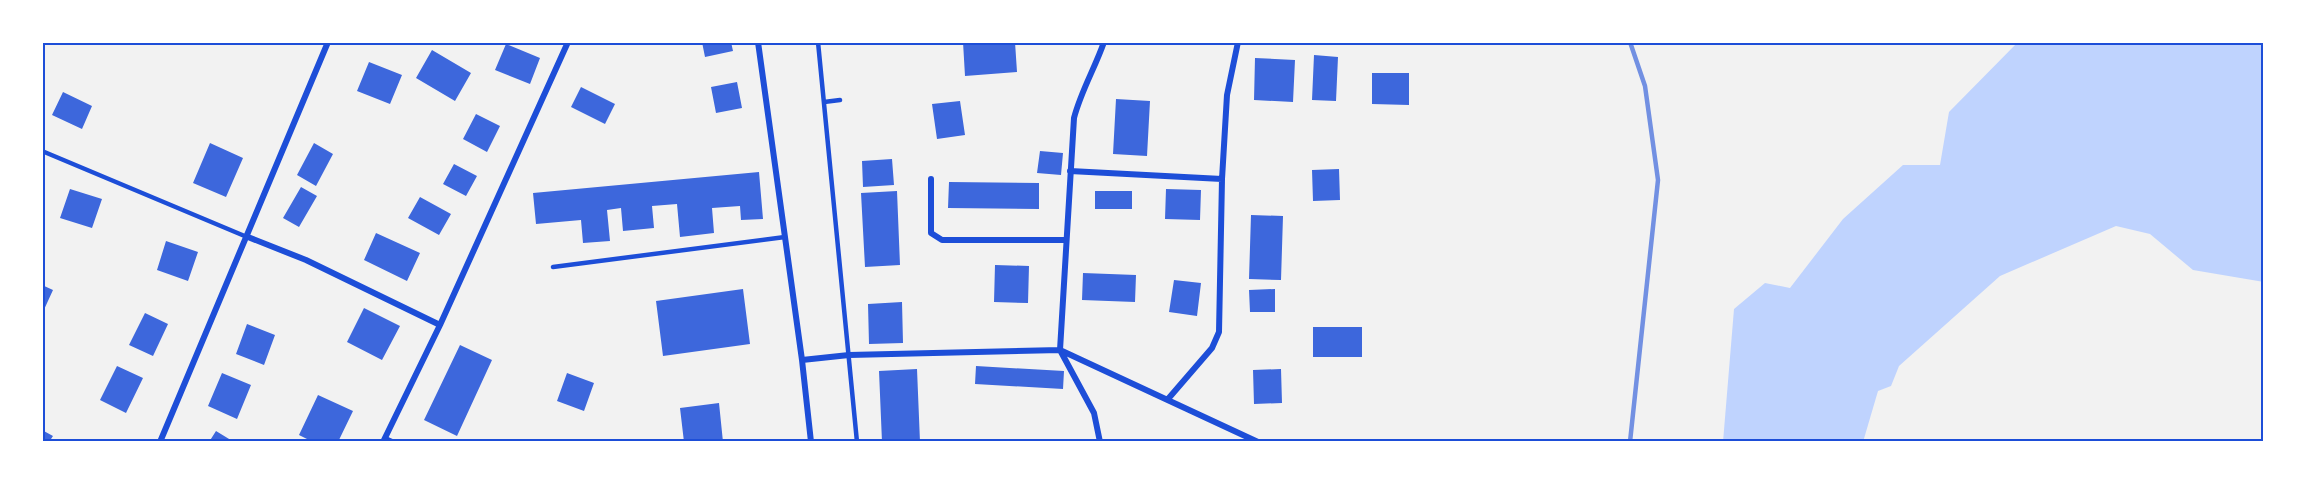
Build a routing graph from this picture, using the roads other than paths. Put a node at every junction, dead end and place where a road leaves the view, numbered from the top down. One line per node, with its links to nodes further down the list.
1 (328, 42): 13 (street)
2 (568, 42): 17 (street)
3 (758, 42): 14 (street)
4 (818, 42): 8 (lane)
5 (1104, 42): 10 (street)
6 (1238, 42): 12 (street)
7 (840, 100): 8 (lane)
8 (824, 102): 19 (lane)
9 (42, 151): 13 (lane)
10 (1070, 171): 12 (street); 15 (street)
11 (930, 179): 15 (street)
12 (1222, 179): 21 (street)
13 (248, 237): 17 (street); 23 (street)
14 (785, 237): 16 (lane); 20 (street)
15 (1066, 240): 18 (street)
16 (553, 267)
17 (440, 325): 22 (street)
18 (1060, 350): 19 (street); 21 (street); 27 (street)
19 (849, 355): 20 (street); 26 (lane)
20 (802, 360): 25 (street)
21 (1168, 399): 28 (street)
22 (384, 440): 24 (lane)
23 (160, 442)
24 (394, 442)
25 (810, 442)
26 (857, 442)
27 (1100, 442)
28 (1258, 442)

